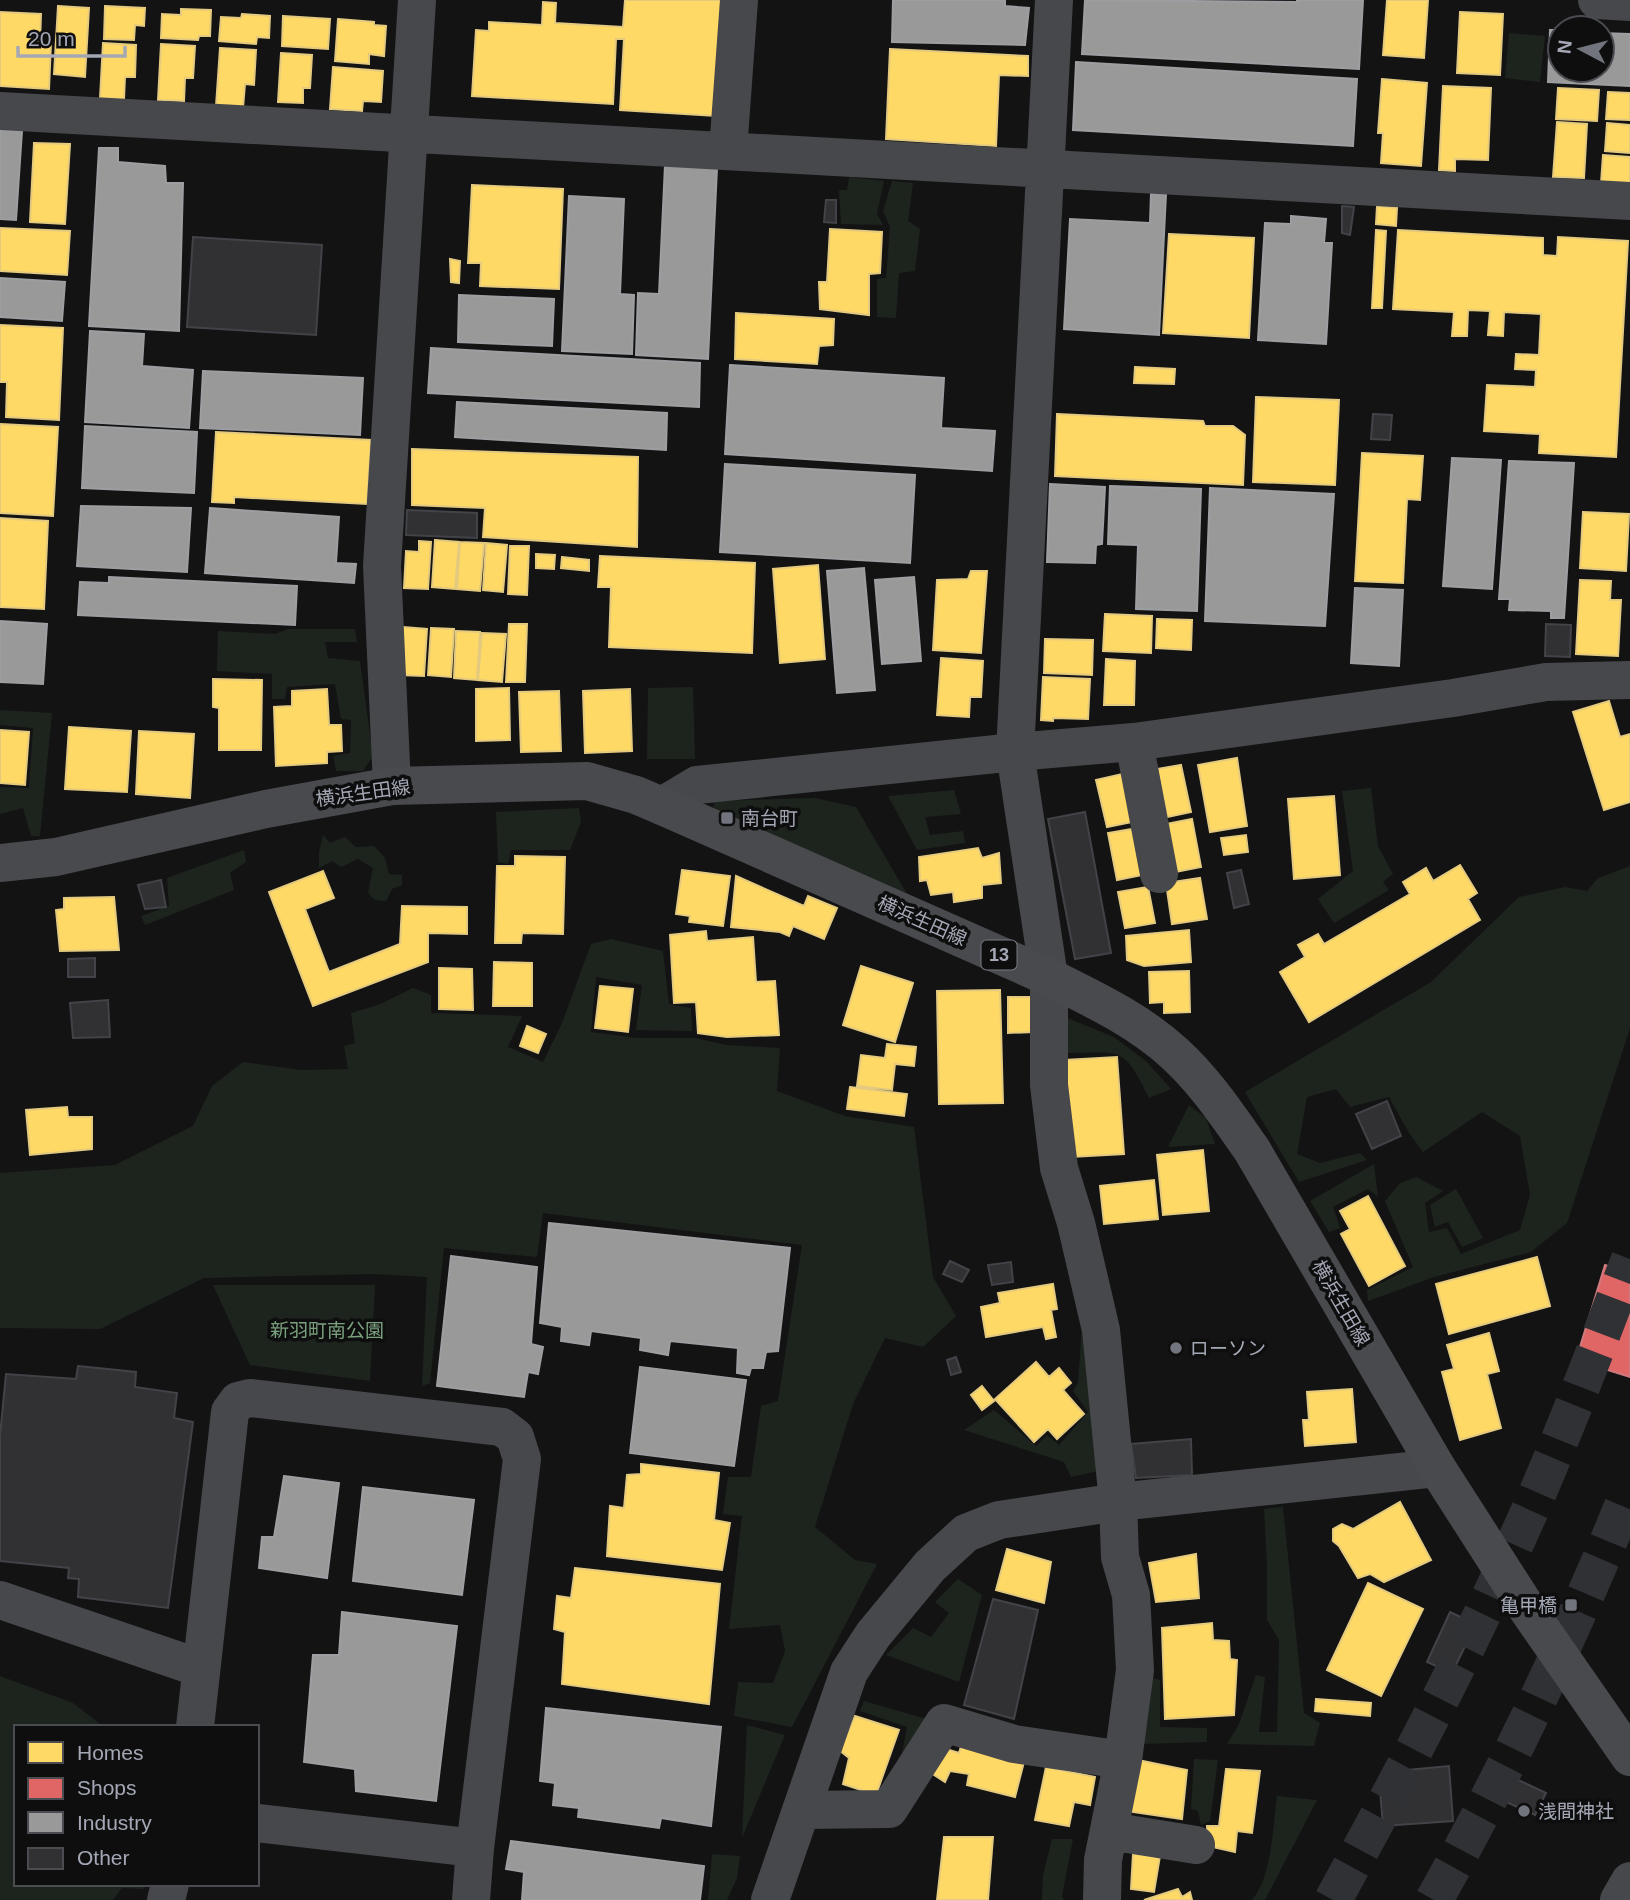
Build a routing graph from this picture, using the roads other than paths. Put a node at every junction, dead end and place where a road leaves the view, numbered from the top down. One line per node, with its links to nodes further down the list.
1 (417, 0): 7 (street)
2 (739, 0): 8 (street)
3 (1054, 0): 9 (street)
4 (1597, 0): 5 (street)
5 (1630, 2)
6 (0, 111): 7 (street)
7 (410, 132): 8 (street); 14 (street)
8 (728, 151): 9 (street)
9 (1046, 168): 10 (street); 13 (street)
10 (1630, 201)
11 (1630, 680): 12 (street)
12 (1134, 742): 13 (street); 17 (street)
13 (1015, 752): 15 (street); 18 (street)
14 (392, 786): 15 (main road, 横浜生田線 / 13); 16 (main road, 横浜生田線 / 13)
15 (662, 806): 18 (main road, 横浜生田線 / 13)
16 (0, 863)
17 (1159, 874)
18 (1049, 977): 19 (main road, 横浜生田線 / 13); 20 (street)
19 (1437, 1468): 20 (street); 24 (main road, 横浜生田線 / 13)
20 (1118, 1502): 25 (street); 26 (street)
21 (0, 1600): 22 (street)
22 (200, 1668): 23 (street); 30 (street)
23 (195, 1725)
24 (1630, 1757)
25 (1122, 1760): 26 (street); 28 (street)
26 (801, 1810): 33 (street)
27 (259, 1823): 30 (street)
28 (1109, 1831): 29 (street); 34 (street)
29 (1196, 1845)
30 (475, 1848): 32 (street)
31 (1630, 1881): 35 (street)
32 (471, 1900)
33 (770, 1900)
34 (1101, 1900)
35 (1619, 1900)

